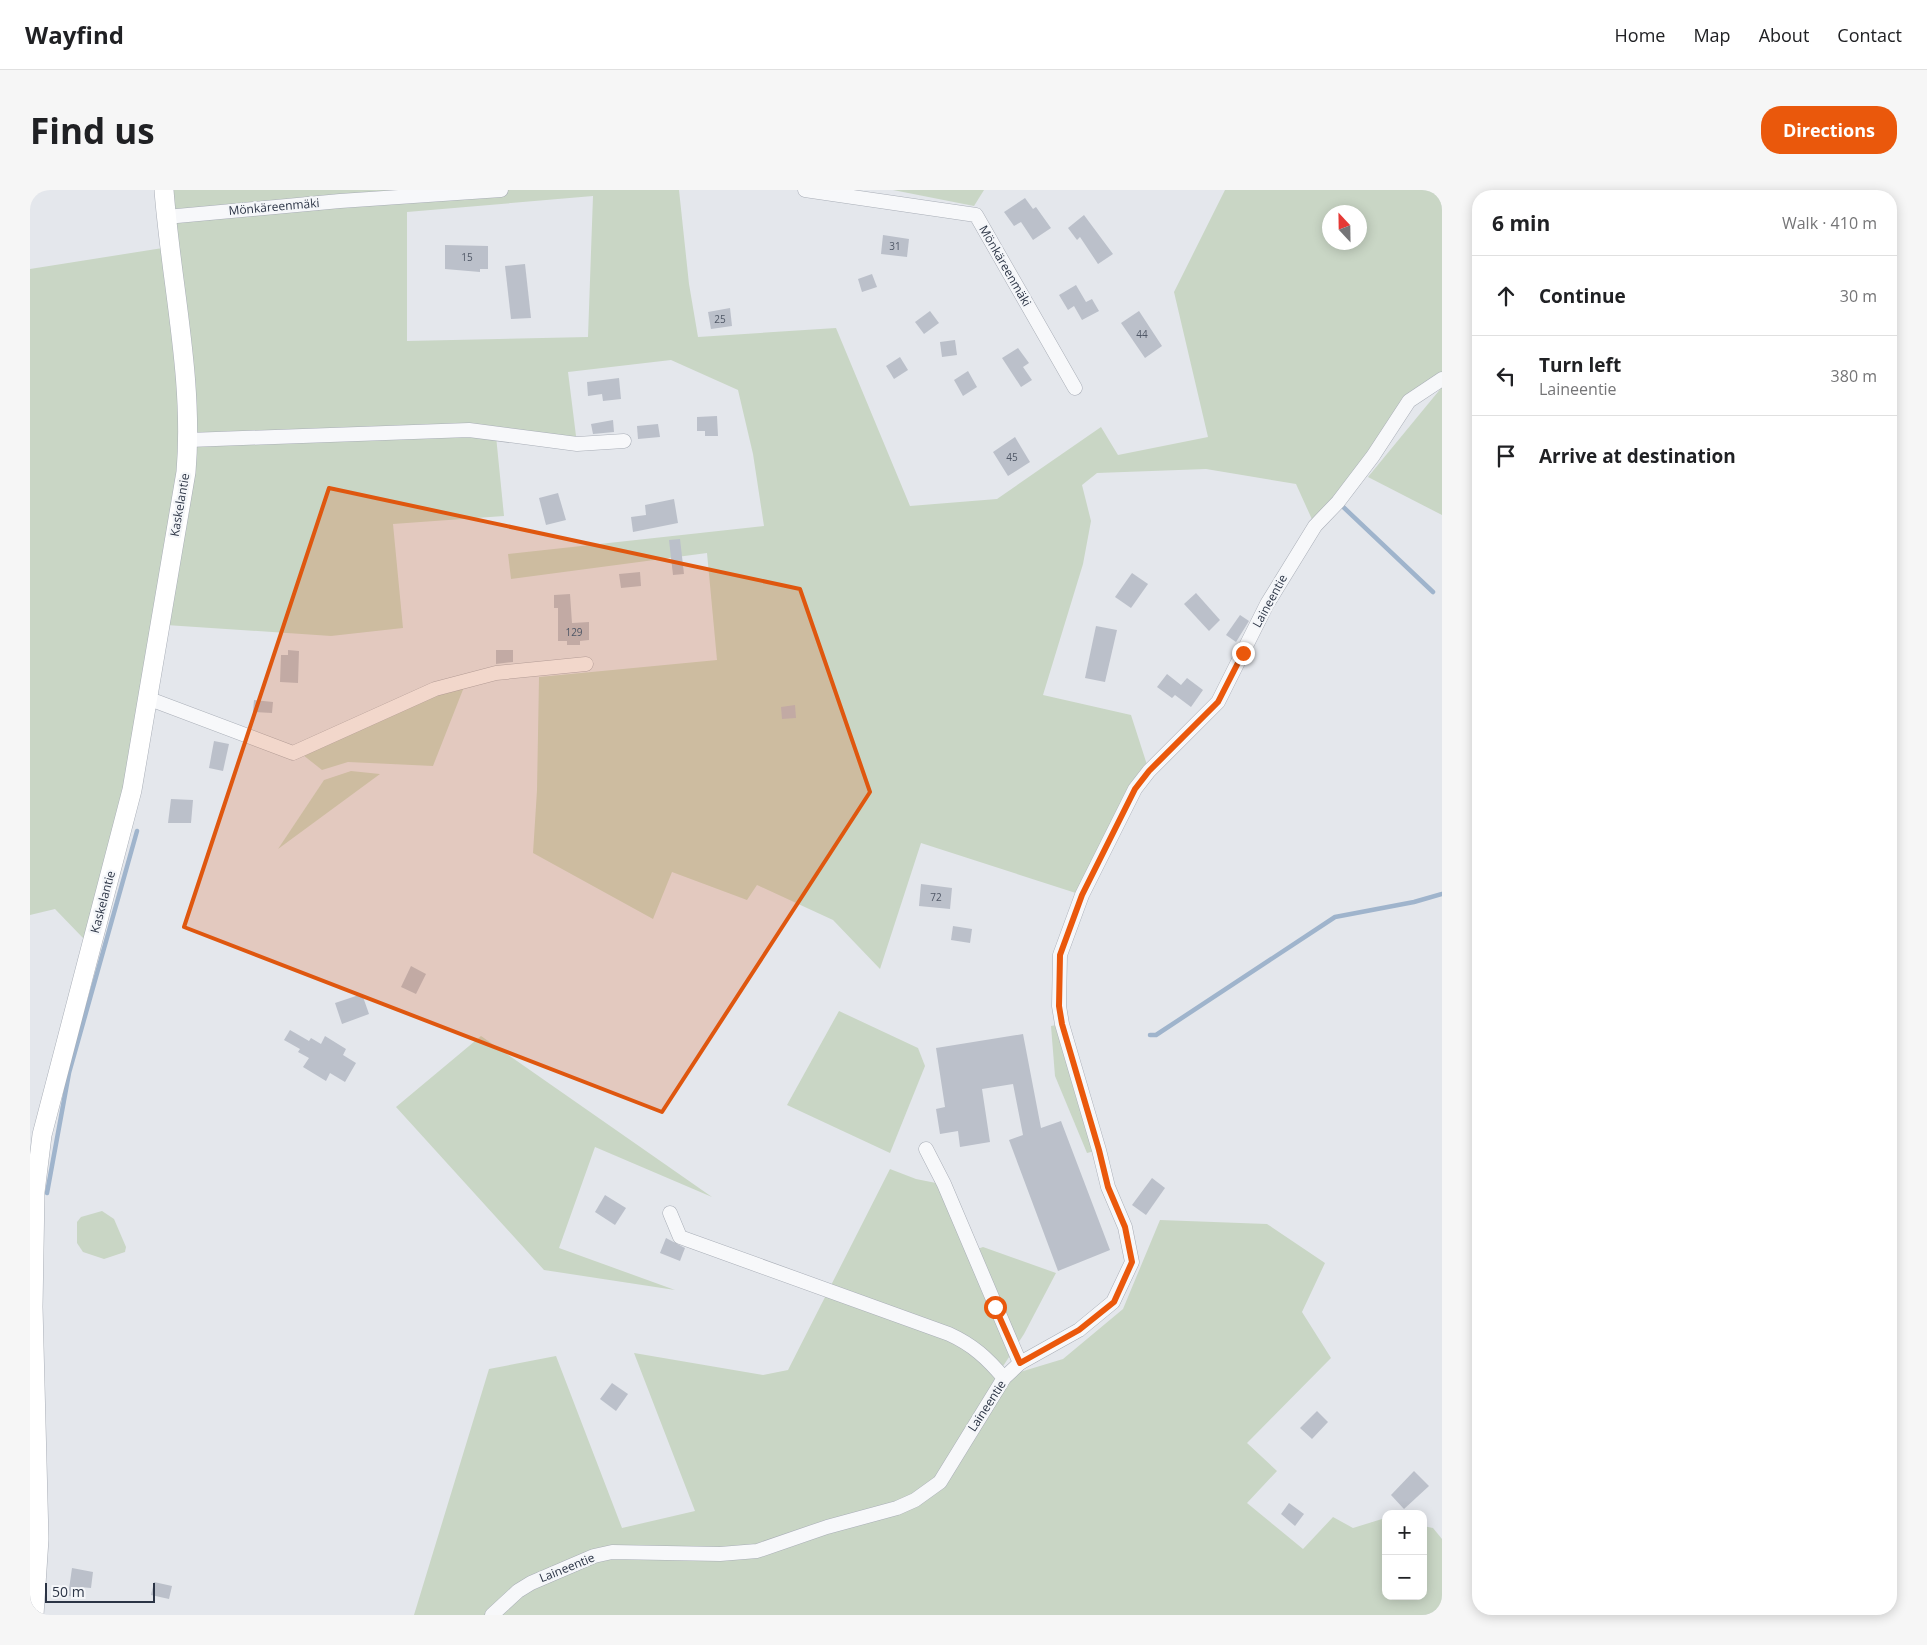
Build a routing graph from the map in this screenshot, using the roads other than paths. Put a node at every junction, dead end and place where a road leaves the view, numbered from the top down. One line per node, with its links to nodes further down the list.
1 (164, 190): 4 (street, Kaskelantie)
2 (501, 190): 4 (street, Mönkäreenmäki)
3 (805, 190): 6 (street, Mönkäreenmäki)
4 (166, 217): 7 (street, Kaskelantie)
5 (1442, 379): 13 (street, Laineentie)
6 (1075, 388)
7 (189, 440): 8 (street); 10 (street, Kaskelantie)
8 (624, 441)
9 (586, 664): 10 (street)
10 (147, 698): 15 (street, Kaskelantie)
11 (926, 1149): 13 (street)
12 (670, 1212): 14 (street)
13 (1020, 1363): 14 (street, Laineentie)
14 (1004, 1378): 16 (street, Laineentie)
15 (34, 1615)
16 (492, 1615)

